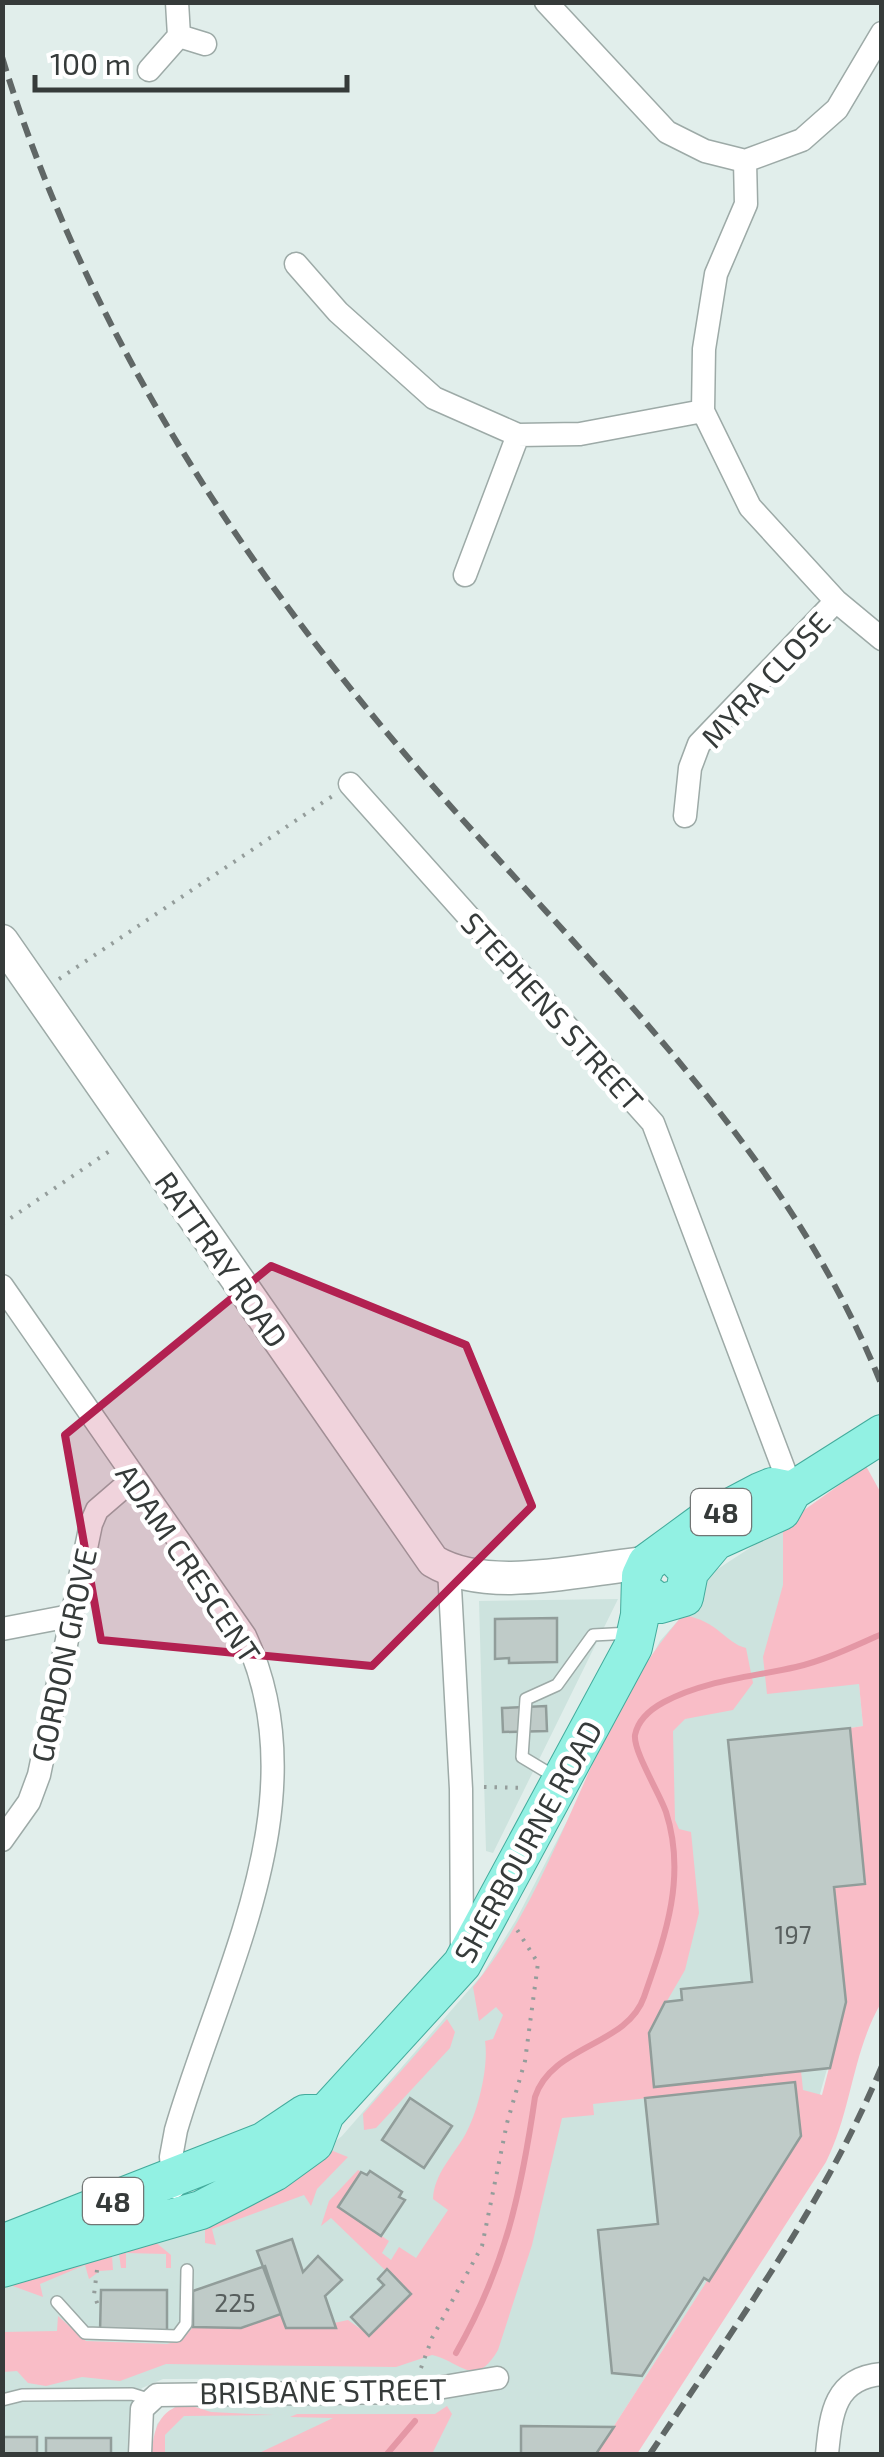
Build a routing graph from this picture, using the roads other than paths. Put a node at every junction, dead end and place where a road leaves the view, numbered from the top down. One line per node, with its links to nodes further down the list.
1 (177, 2): 4 (street)
2 (546, 2): 7 (street)
3 (882, 33): 7 (street)
4 (180, 36): 5 (street); 6 (street)
5 (205, 44)
6 (150, 70)
7 (745, 162): 9 (street)
8 (296, 264): 10 (street)
9 (703, 410): 10 (street); 12 (street)
10 (518, 435): 11 (street)
11 (465, 575)
12 (836, 601): 13 (street); 15 (street, MYRA CLOSE)
13 (882, 639)
14 (350, 784): 20 (street, STEPHENS STREET)
15 (685, 816)
16 (2, 941): 21 (street, RATTRAY ROAD)
17 (2, 1286): 19 (street, ADAM CRESCENT)
18 (882, 1434): 20 (main road, SHERBOURNE ROAD / 48)
19 (133, 1479): 23 (street, GORDON GROVE); 30 (street, ADAM CRESCENT)
20 (792, 1491): 22 (main road, SHERBOURNE ROAD / 48)
21 (448, 1569): 22 (street); 28 (street)
22 (658, 1578): 25 (main road, SHERBOURNE ROAD / 48)
23 (70, 1616): 24 (street); 27 (street, GORDON GROVE)
24 (2, 1629)
25 (635, 1640): 26 (main road, SHERBOURNE ROAD / 48); 26 (lane)
26 (556, 1788): 28 (main road, SHERBOURNE ROAD / 48)
27 (2, 1840)
28 (462, 1964): 29 (main road, SHERBOURNE ROAD / 48)
29 (325, 2114): 30 (main road, SHERBOURNE ROAD / 48); 31 (main road, SHERBOURNE ROAD / 48)
30 (172, 2179): 31 (street, ADAM CRESCENT); 32 (main road, SHERBOURNE ROAD / 48)
31 (182, 2217): 33 (main road, SHERBOURNE ROAD / 48)
32 (2, 2244)
33 (2, 2268)
34 (187, 2270): 35 (lane)
35 (57, 2302)
36 (882, 2374): 41 (street)
37 (497, 2378): 38 (street, BRISBANE STREET)
38 (148, 2399): 39 (lane, BRISBANE STREET); 40 (street)
39 (2, 2400)
40 (140, 2454)
41 (827, 2454)

